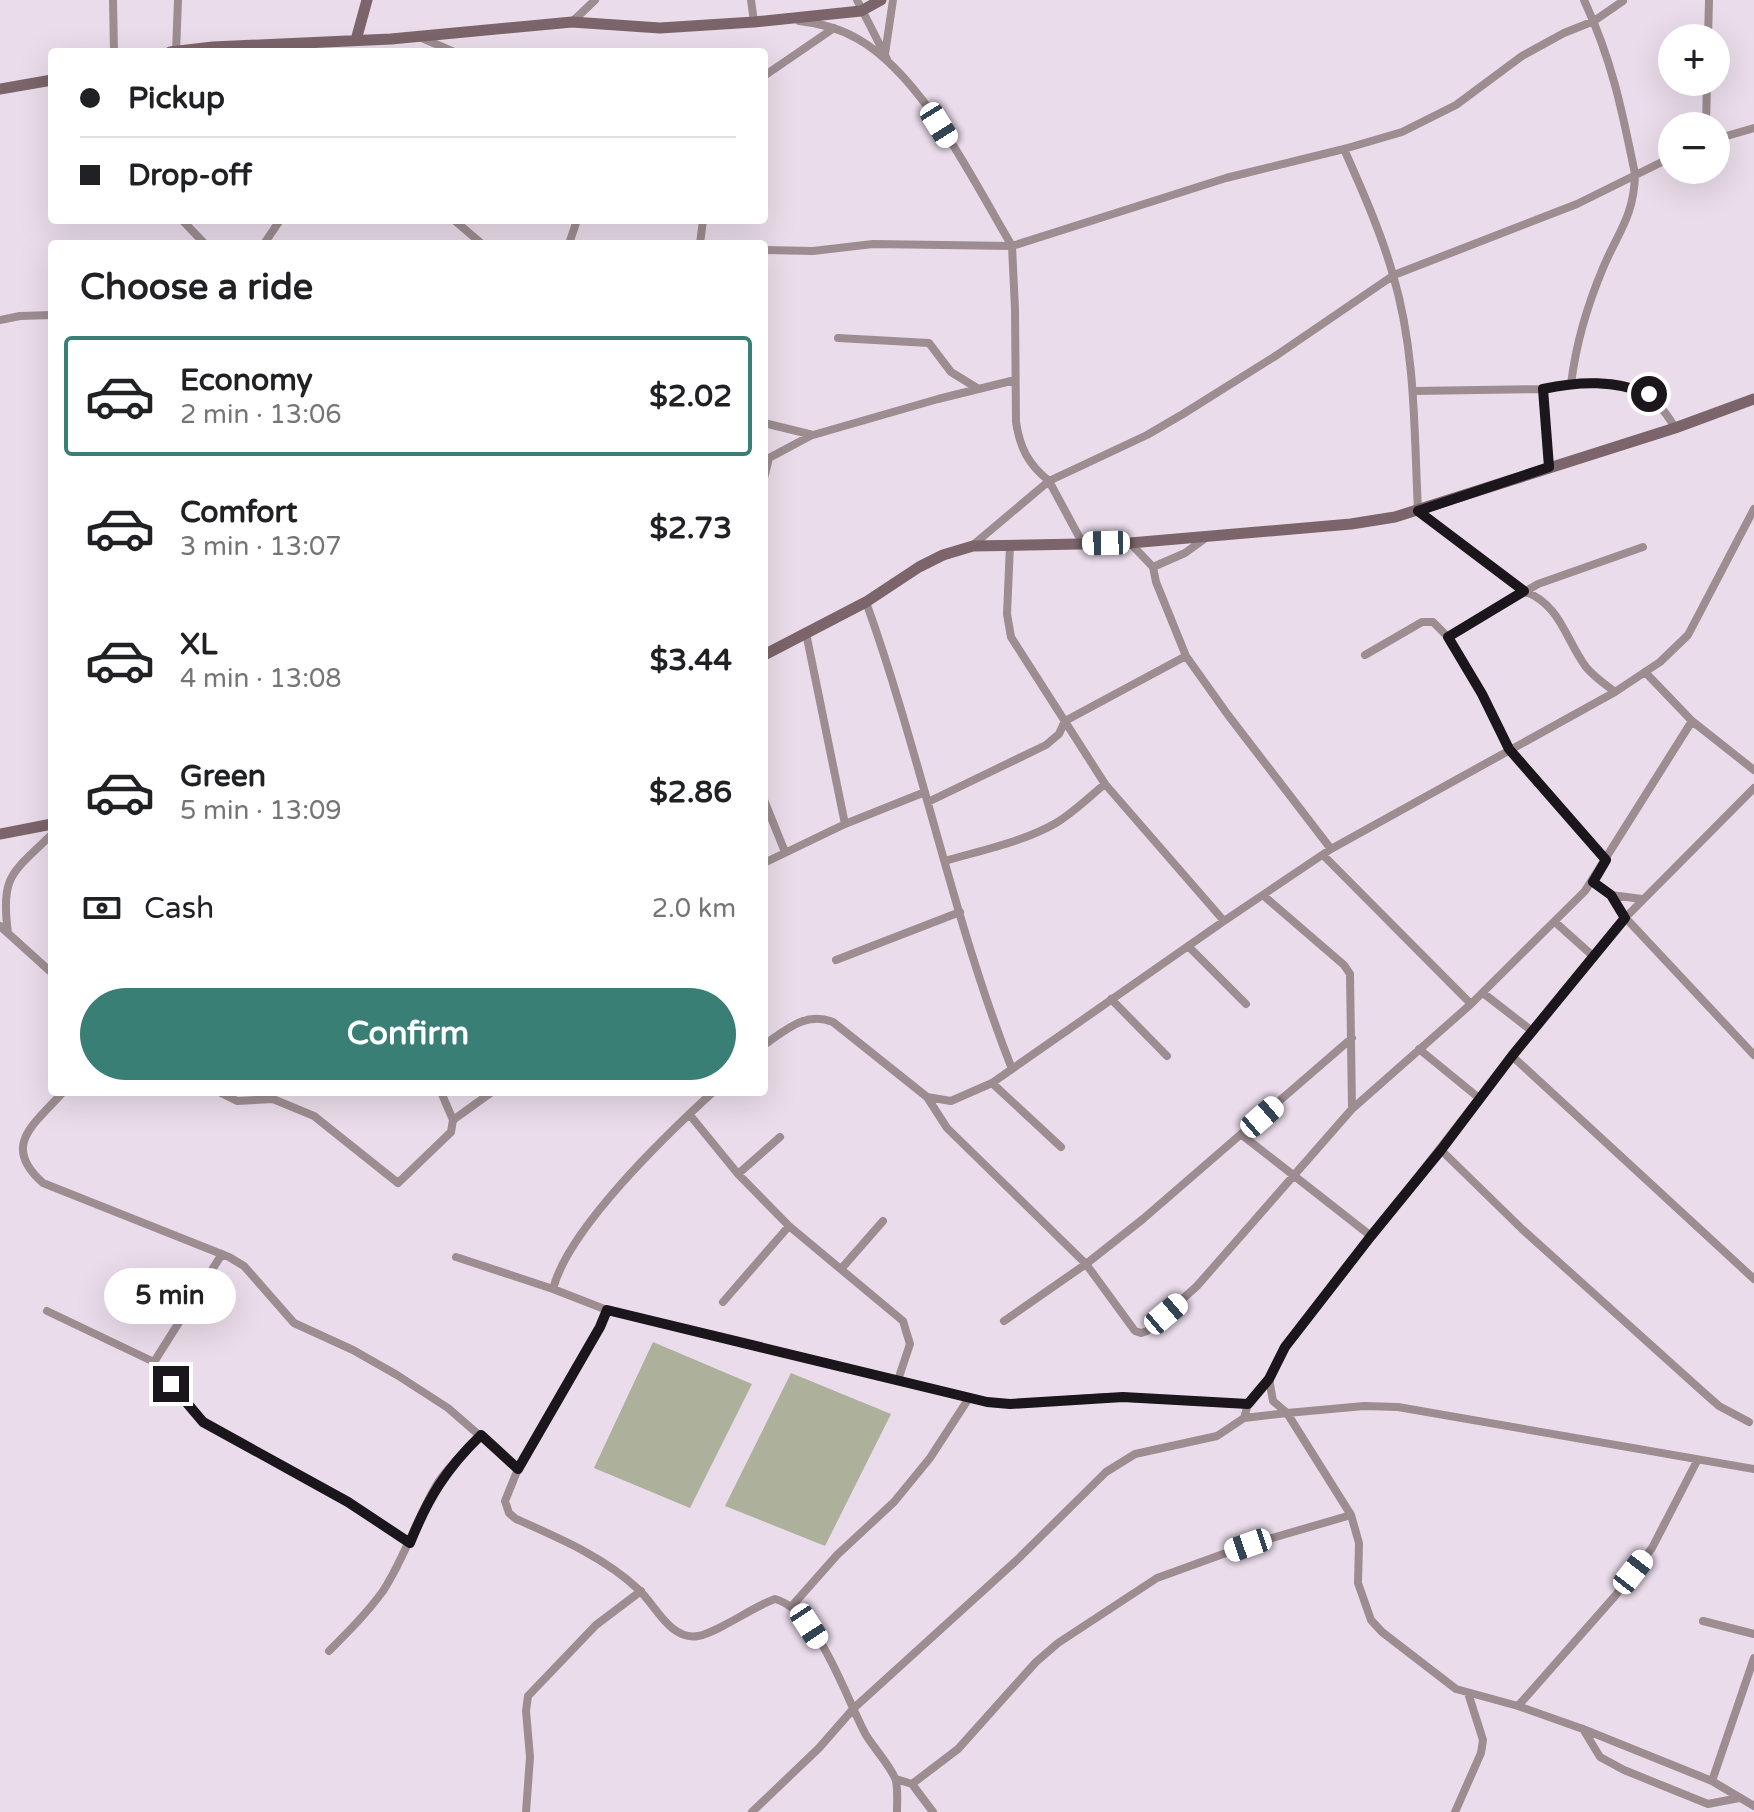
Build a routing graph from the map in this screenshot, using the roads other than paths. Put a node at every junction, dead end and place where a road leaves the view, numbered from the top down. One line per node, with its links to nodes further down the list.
1 (113, 0): 21 (street)
2 (178, 0): 22 (street)
3 (367, 0): 20 (street)
4 (595, 0): 15 (street)
5 (751, 0): 16 (street)
6 (883, 0): 12 (street)
7 (893, 0): 25 (street)
8 (1584, 0): 14 (street)
9 (1635, 0): 11 (street)
10 (1709, 0): 17 (street)
11 (1620, 1): 14 (street)
12 (859, 6): 13 (street); 25 (street)
13 (783, 19): 16 (street); 18 (street)
14 (1594, 21): 31 (street); 33 (street)
15 (572, 22): 16 (street); 19 (street)
16 (754, 22)
17 (1708, 24)
18 (834, 28): 25 (street); 26 (street)
19 (417, 36): 20 (street); 24 (street)
20 (355, 46): 23 (street)
21 (114, 48)
22 (174, 48)
23 (283, 48)
24 (440, 48)
25 (887, 59): 38 (street)
26 (768, 73)
27 (48, 81): 28 (street)
28 (0, 89)
29 (1754, 128): 30 (street)
30 (1730, 135)
31 (1344, 149): 38 (street); 40 (street)
32 (1658, 163): 33 (street)
33 (1635, 174): 40 (street); 45 (street)
34 (186, 224): 36 (street)
35 (459, 224): 37 (street)
36 (201, 240)
37 (477, 240)
38 (1012, 246): 39 (street); 44 (street)
39 (768, 250)
40 (1394, 275): 48 (street); 55 (street)
41 (48, 315): 42 (street)
42 (0, 320)
43 (838, 338): 46 (street)
44 (1015, 380): 46 (street); 55 (street)
45 (1571, 384): 47 (street); 51 (street)
46 (978, 388): 52 (street)
47 (1543, 389): 48 (street); 54 (street)
48 (1414, 391): 57 (street)
49 (1754, 399): 51 (street)
50 (768, 424): 52 (street)
51 (1675, 428): 54 (street)
52 (813, 435): 53 (street)
53 (768, 462)
54 (1549, 467): 57 (street)
55 (1049, 481): 60 (street); 62 (street)
56 (1754, 509): 72 (street)
57 (1418, 511): 58 (street); 65 (street)
58 (1208, 536): 59 (street); 64 (street)
59 (1130, 543): 60 (street); 64 (street)
60 (1083, 544): 61 (street)
61 (1010, 545): 62 (street); 74 (street)
62 (973, 546): 66 (street)
63 (1643, 547): 65 (street)
64 (1153, 567): 71 (street)
65 (1524, 591): 68 (street); 73 (street)
66 (866, 602): 67 (street); 80 (street)
67 (806, 633): 69 (street); 82 (street)
68 (1448, 637): 70 (street); 76 (street)
69 (768, 653)
70 (1365, 655)
71 (1186, 656): 74 (street); 86 (street)
72 (1645, 672): 73 (street); 75 (street)
73 (1615, 692): 76 (street)
74 (1065, 721): 78 (street); 80 (street)
75 (1692, 721): 77 (street); 89 (street)
76 (1509, 749): 86 (street); 89 (street)
77 (1754, 770)
78 (1105, 784): 91 (street); 98 (street)
79 (1754, 788): 95 (street)
80 (927, 797): 82 (street); 91 (street)
81 (768, 810): 87 (street)
82 (845, 824): 87 (street)
83 (48, 825): 84 (street)
84 (0, 834)
85 (48, 838): 101 (street)
86 (1331, 849): 88 (street)
87 (785, 852): 90 (street)
88 (1323, 855): 94 (street); 109 (street)
89 (1606, 860): 92 (street)
90 (768, 861)
91 (945, 861): 96 (street)
92 (1593, 882): 93 (street); 99 (street)
93 (1611, 895): 95 (street); 97 (street)
94 (1264, 896): 98 (street); 111 (street)
95 (1642, 899): 97 (street)
96 (960, 912): 104 (street); 117 (street)
97 (1625, 918): 103 (street); 114 (street)
98 (1224, 921): 102 (street)
99 (1555, 922): 103 (street); 106 (street)
100 (0, 926): 101 (street)
101 (8, 933): 105 (street)
102 (1188, 946): 107 (street); 108 (street)
103 (1594, 957): 110 (street)
104 (836, 960)
105 (48, 969)
106 (1483, 993): 109 (street); 110 (street)
107 (1111, 999): 115 (street); 117 (street)
108 (1246, 1004)
109 (1471, 1004): 113 (street)
110 (1532, 1031): 116 (street)
111 (1352, 1038): 126 (street); 129 (street)
112 (768, 1042): 124 (street)
113 (1419, 1049): 125 (street); 126 (street)
114 (1754, 1055)
115 (1167, 1056)
116 (1512, 1056): 125 (street); 142 (street)
117 (1012, 1069): 118 (street)
118 (992, 1083): 124 (street); 131 (street)
119 (59, 1096): 138 (street)
120 (227, 1096): 128 (street)
121 (443, 1096): 128 (street)
122 (486, 1096): 128 (street)
123 (709, 1096): 127 (street)
124 (927, 1097): 140 (street)
125 (1479, 1098): 132 (street)
126 (1352, 1109): 134 (street)
127 (689, 1114): 133 (street); 143 (street)
128 (453, 1120)
129 (1242, 1135): 134 (street); 140 (street)
130 (780, 1137): 133 (street)
131 (1061, 1147)
132 (1441, 1150): 137 (street); 155 (street)
133 (738, 1174): 136 (street)
134 (1292, 1175): 137 (street); 140 (street)
135 (883, 1221): 141 (street)
136 (789, 1226): 141 (street); 144 (street)
137 (1371, 1236): 149 (street)
138 (222, 1254): 148 (street); 156 (street)
139 (456, 1257): 143 (street)
140 (1086, 1264): 147 (street)
141 (841, 1269): 150 (street)
142 (1754, 1279)
143 (553, 1289): 145 (street)
144 (723, 1302)
145 (607, 1310): 150 (street); 158 (street)
146 (47, 1311): 148 (street)
147 (1004, 1321)
148 (154, 1362): 161 (street)
149 (1269, 1379): 152 (street); 153 (street)
150 (898, 1380): 151 (street)
151 (969, 1398): 152 (street); 163 (street)
152 (1248, 1404): 154 (street)
153 (1287, 1413): 154 (street); 157 (street); 160 (street)
154 (1244, 1418): 170 (street)
155 (1752, 1421)
156 (481, 1435): 158 (street); 161 (street)
157 (1697, 1461): 159 (street); 169 (street)
158 (518, 1469): 162 (street)
159 (1754, 1469)
160 (1351, 1515): 168 (street); 174 (street)
161 (410, 1543): 166 (street)
162 (641, 1591): 163 (street); 178 (street)
163 (791, 1607): 170 (street)
164 (1703, 1621): 165 (street)
165 (1754, 1634)
166 (329, 1651)
167 (1754, 1658): 173 (street)
168 (1468, 1693): 169 (street); 182 (street)
169 (1518, 1706): 171 (street)
170 (854, 1708): 172 (street); 179 (street)
171 (1583, 1729): 173 (street); 177 (street)
172 (896, 1779): 174 (street); 180 (street)
173 (1712, 1781): 175 (street)
174 (912, 1784): 181 (street)
175 (1739, 1798): 176 (street); 177 (street)
176 (1754, 1806)
177 (1706, 1808)
178 (526, 1812)
179 (752, 1812)
180 (897, 1812)
181 (933, 1812)
182 (1455, 1812)

